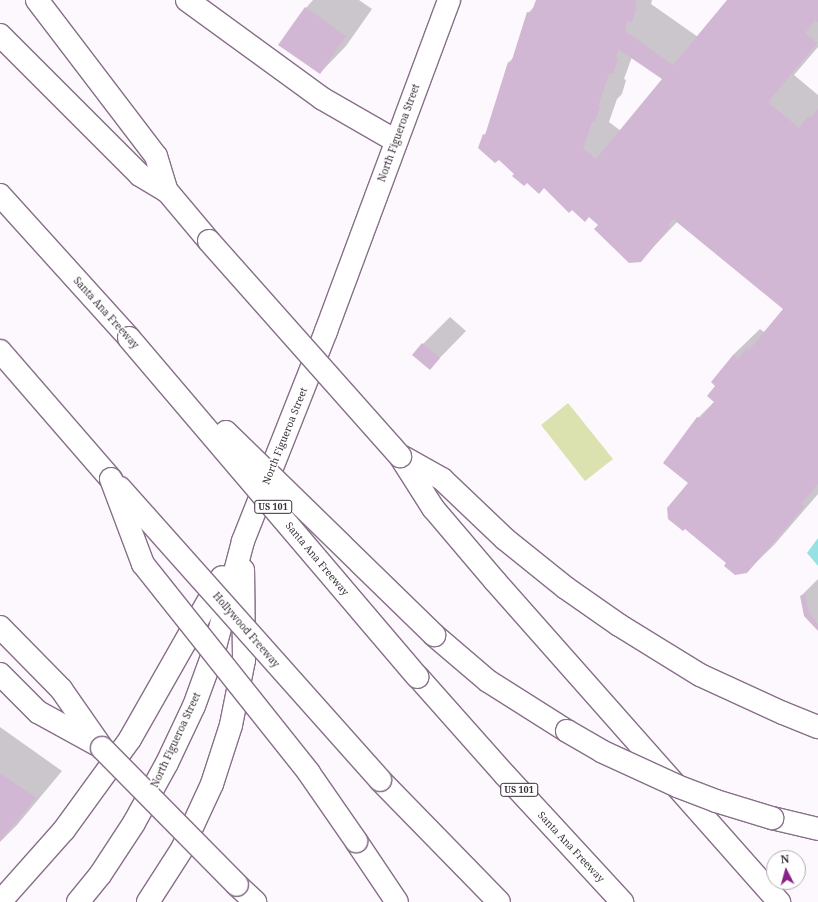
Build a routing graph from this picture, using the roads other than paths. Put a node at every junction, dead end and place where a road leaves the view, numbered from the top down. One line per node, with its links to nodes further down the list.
1 (37, 0): 6 (main road)
2 (187, 0): 5 (main road)
3 (449, 0): 5 (main road, North Figueroa Street)
4 (0, 35): 6 (main road)
5 (396, 141): 12 (main road, North Figueroa Street)
6 (167, 191): 10 (main road, bridge)
7 (0, 195): 8 (main road, Santa Ana Freeway / US 101)
8 (129, 338): 17 (main road, bridge); 25 (main road, Santa Ana Freeway / US 101, bridge)
9 (0, 351): 11 (main road, Hollywood Freeway)
10 (400, 456): 15 (main road); 26 (main road)
11 (112, 478): 23 (main road, bridge); 24 (main road, Hollywood Freeway, bridge)
12 (243, 541): 19 (main road); 20 (main road, North Figueroa Street); 21 (main road)
13 (0, 627): 16 (main road)
14 (0, 674): 16 (main road)
15 (818, 726)
16 (102, 748): 18 (main road, bridge)
17 (818, 829)
18 (240, 894): 22 (main road)
19 (0, 902)
20 (78, 902)
21 (148, 902)
22 (255, 902)
23 (397, 902)
24 (499, 902)
25 (622, 902)
26 (779, 902)

